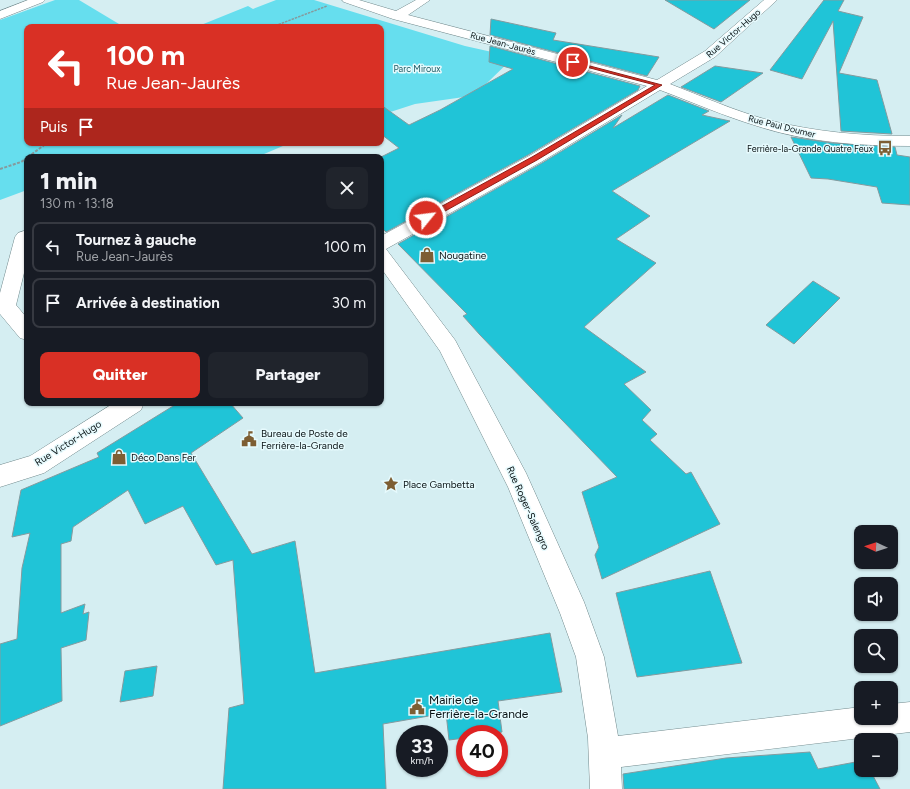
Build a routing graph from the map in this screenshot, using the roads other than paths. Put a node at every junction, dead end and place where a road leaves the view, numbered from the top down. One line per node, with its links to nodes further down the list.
1 (39, 0): 5 (street)
2 (348, 0): 6 (street, Rue Jean-Jaurès)
3 (424, 0): 6 (street)
4 (771, 0): 7 (street, Rue Victor-Hugo)
5 (0, 16)
6 (397, 16): 7 (street, Rue Jean-Jaurès)
7 (659, 85): 8 (street, Rue Paul Doumer); 10 (street, Rue Victor-Hugo)
8 (910, 141)
9 (24, 237): 12 (street)
10 (384, 242)
11 (384, 258): 16 (street, Rue Roger-Salengro)
12 (24, 328)
13 (128, 406): 14 (street, Rue Victor-Hugo)
14 (0, 476)
15 (910, 717): 16 (street)
16 (604, 753): 17 (street, Rue Roger-Salengro)
17 (606, 789)

